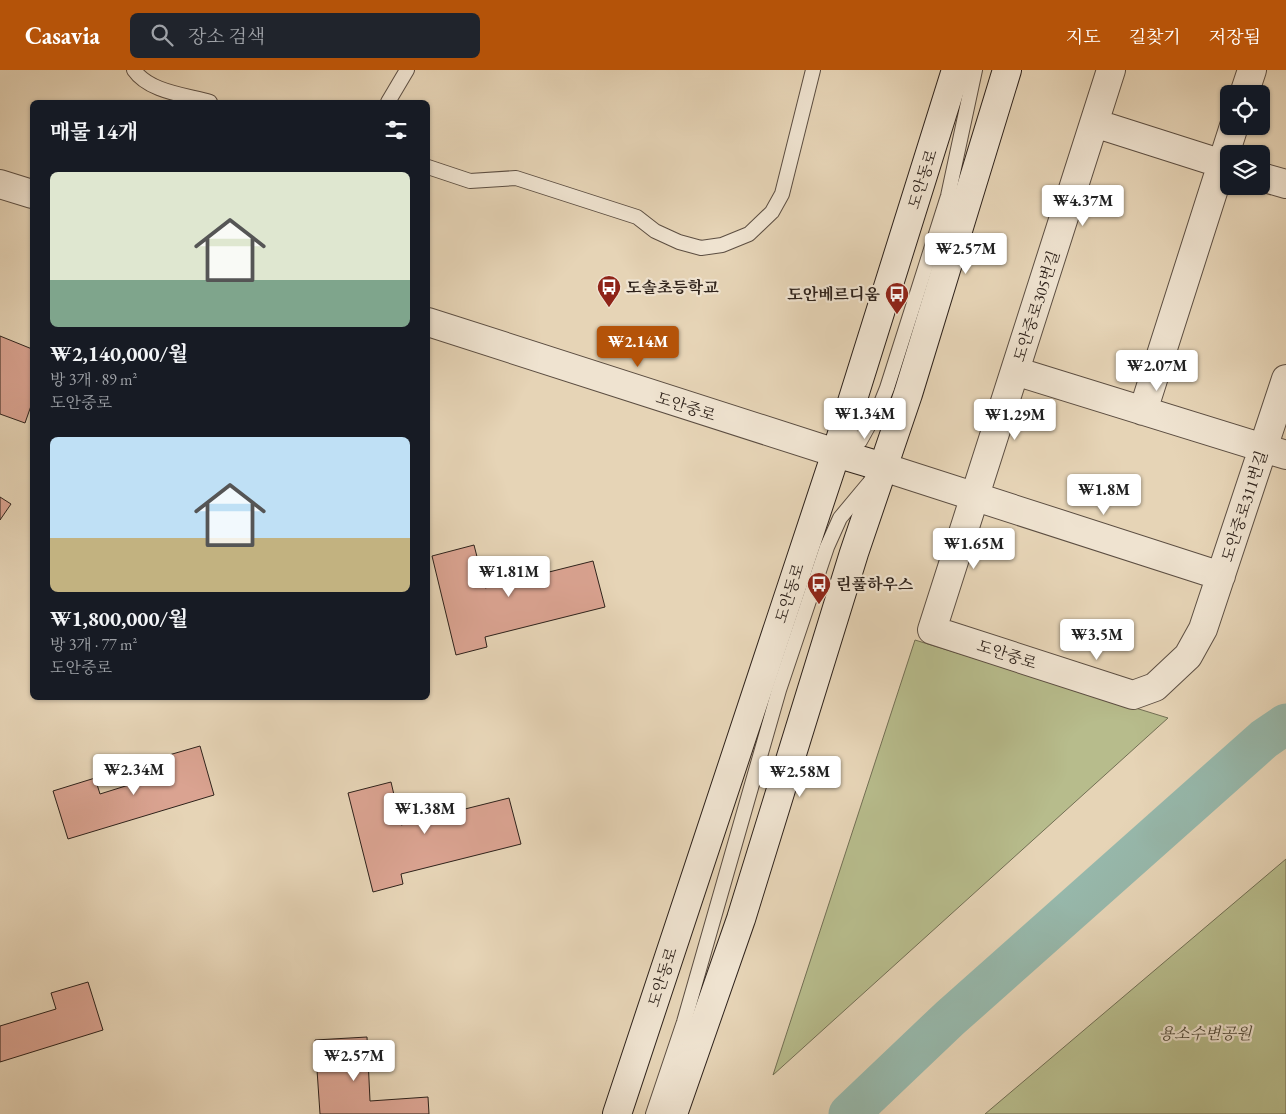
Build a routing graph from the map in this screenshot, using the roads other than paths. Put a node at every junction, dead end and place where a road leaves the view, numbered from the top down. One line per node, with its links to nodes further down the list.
1 (134, 70): 10 (lane)
2 (407, 70): 11 (lane)
3 (813, 70): 14 (lane)
4 (956, 70): 25 (street, 도안동로)
5 (975, 70): 25 (lane)
6 (1007, 70): 26 (street)
7 (1111, 70): 12 (street, 도안중로305번길)
8 (1252, 70): 9 (street)
9 (1247, 85)
10 (203, 100)
11 (389, 100)
12 (1094, 123): 13 (street); 21 (street, 도안중로305번길)
13 (1220, 163)
14 (430, 168)
15 (1270, 179): 18 (street)
16 (1220, 180): 23 (street)
17 (0, 184): 19 (street)
18 (1286, 184)
19 (30, 193)
20 (430, 323): 25 (street, 도안중로)
21 (1015, 371): 23 (street, 도안중로305번길); 27 (street, 도안중로305번길)
22 (1286, 379): 24 (street, 도안중로311번길)
23 (1144, 410): 24 (street, 도안중로305번길)
24 (1275, 451): 28 (street, 도안중로311번길)
25 (836, 453): 26 (street, 도안중로); 29 (street, 도안동로)
26 (883, 467): 27 (street, 도안중로); 30 (lane); 31 (street)
27 (975, 497): 28 (street, 도안중로); 28 (street, 도안중로)
28 (1222, 576)
29 (617, 1114)
30 (653, 1114)
31 (673, 1114)

